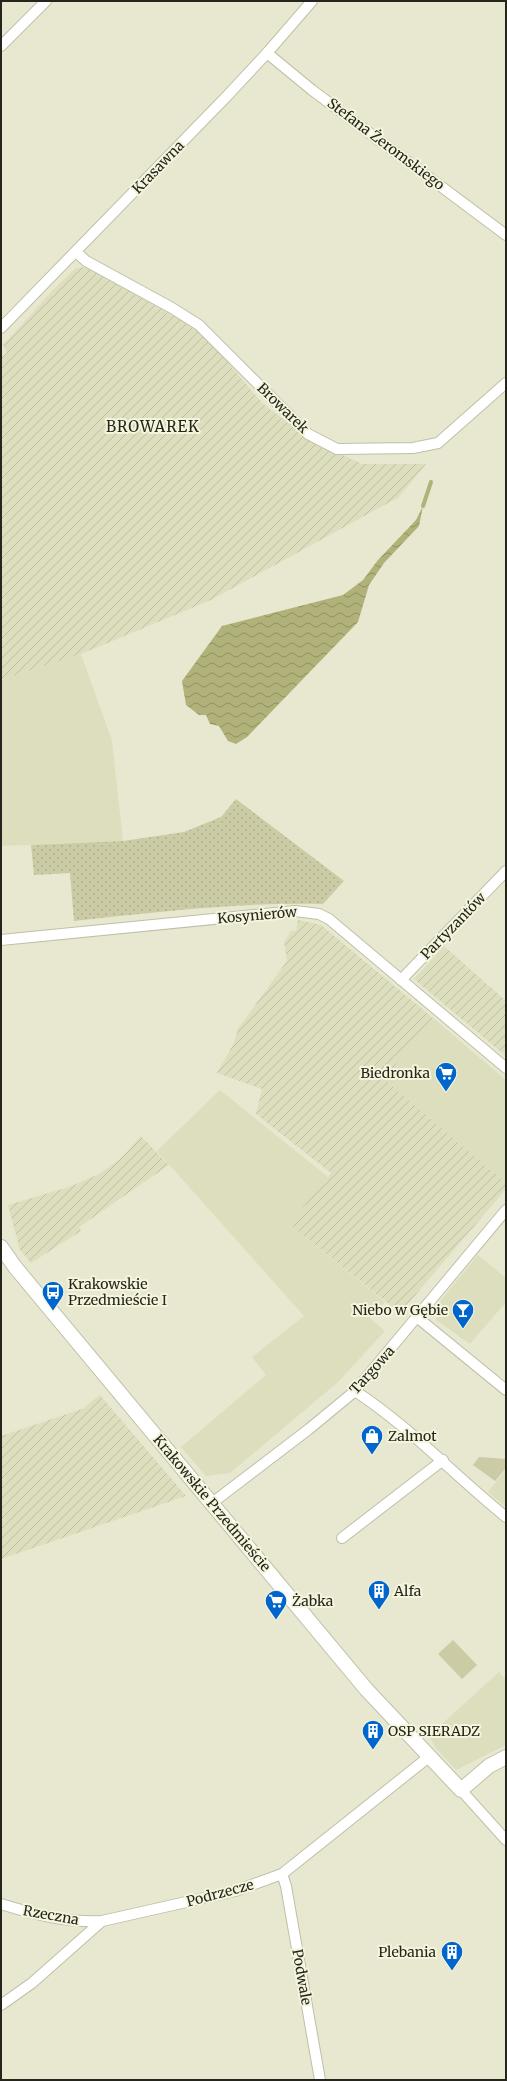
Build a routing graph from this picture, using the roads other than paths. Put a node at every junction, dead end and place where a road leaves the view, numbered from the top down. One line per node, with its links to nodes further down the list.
1 (46, 1): 3 (street)
2 (312, 1): 4 (street, Krasawna)
3 (1, 46)
4 (267, 53): 5 (street, Stefana Żeromskiego); 6 (street, Krasawna)
5 (506, 235)
6 (76, 252): 7 (street, Krasawna); 8 (street, Browarek)
7 (1, 328)
8 (506, 382)
9 (506, 871): 11 (street, Partyzantów)
10 (1, 940): 11 (street, Kosynierów)
11 (401, 980): 12 (street, Kosynierów)
12 (506, 1068)
13 (505, 1212): 15 (street, Targowa)
14 (1, 1247): 19 (street, Krakowskie Przedmieście)
15 (418, 1318): 16 (street); 17 (street, Targowa)
16 (506, 1390)
17 (355, 1391): 18 (street); 19 (street, Targowa)
18 (443, 1460): 20 (street); 21 (street)
19 (212, 1503): 22 (street, Krakowskie Przedmieście)
20 (506, 1516)
21 (342, 1538)
22 (430, 1756): 24 (street, Krakowskie Przedmieście); 26 (street, Podrzecze)
23 (506, 1757): 24 (street)
24 (461, 1790): 25 (street)
25 (506, 1840)
26 (282, 1874): 28 (street, Podrzecze); 30 (street, Podwale)
27 (1, 1904): 28 (street, Rzeczna)
28 (102, 1921): 29 (street, Podrzecze)
29 (1, 2005)
30 (320, 2080)

